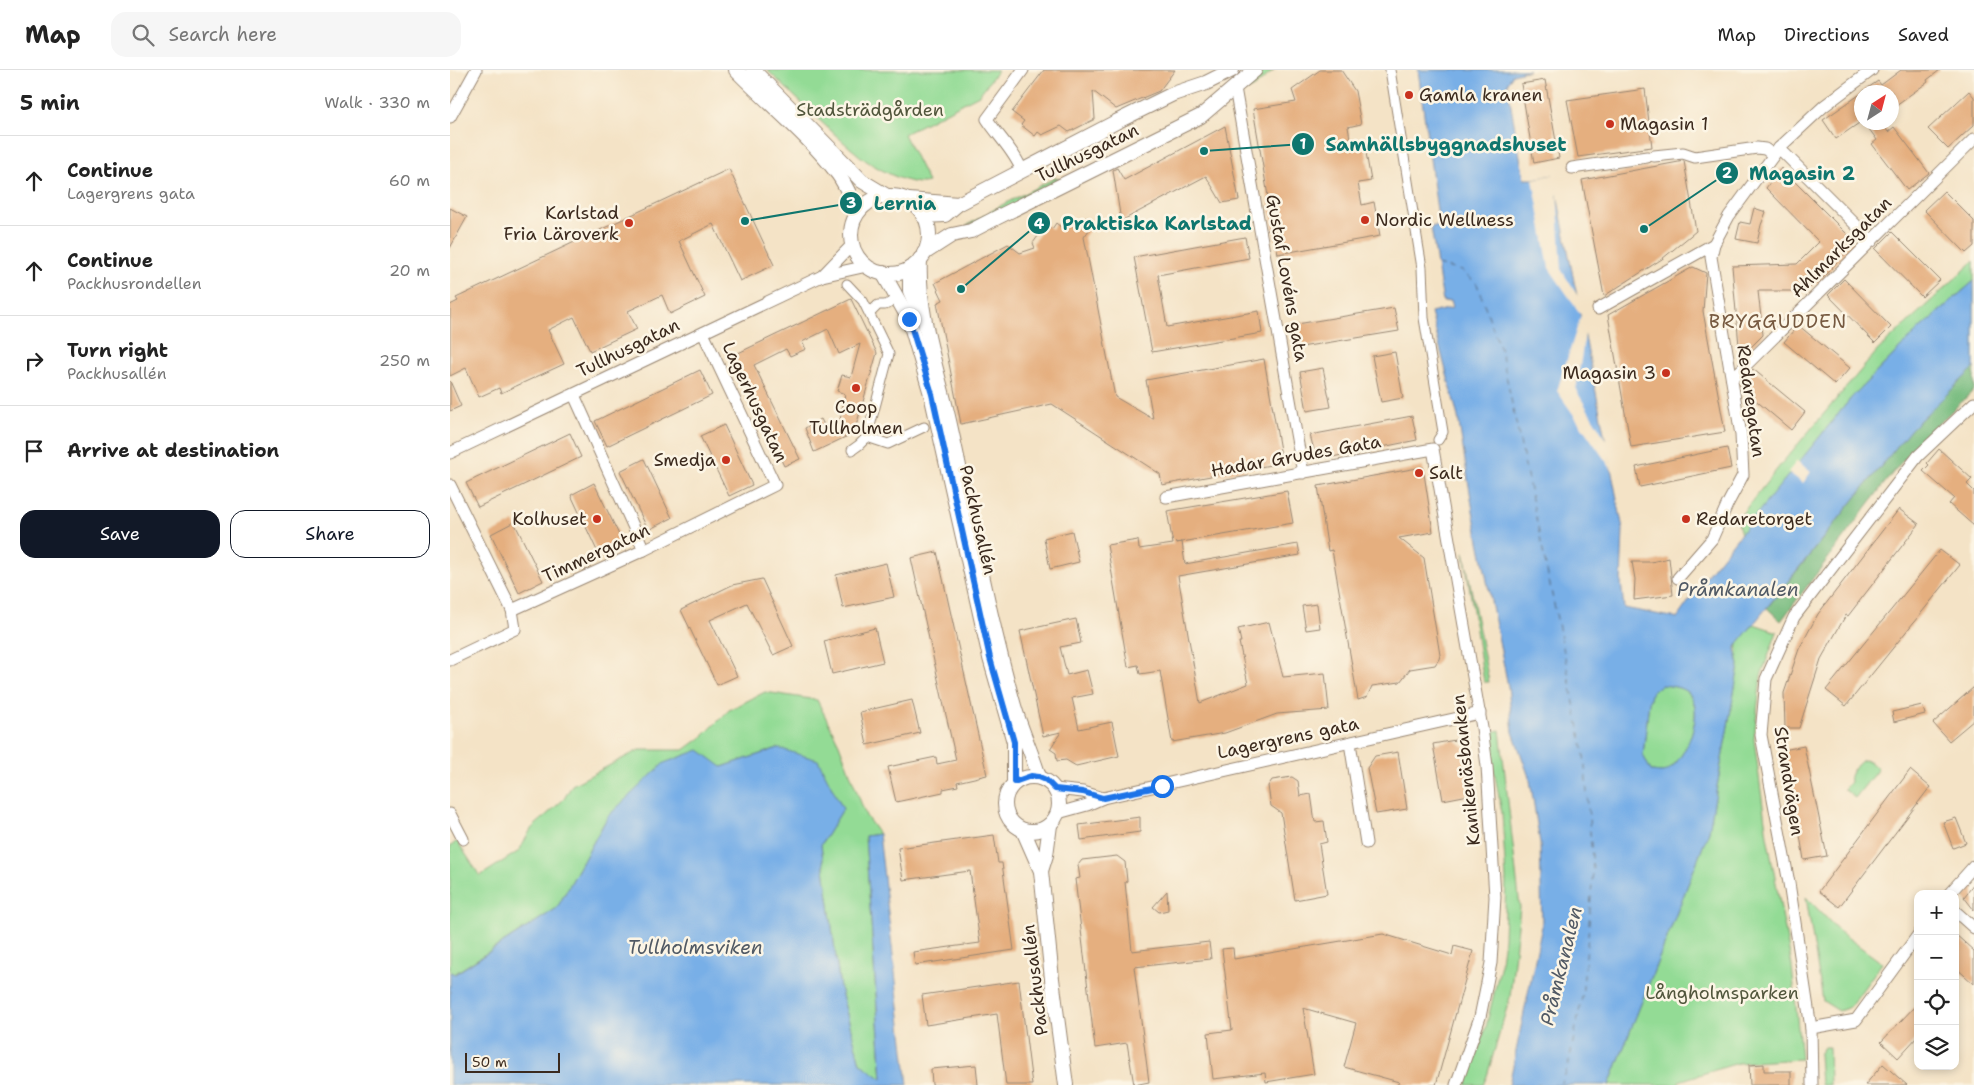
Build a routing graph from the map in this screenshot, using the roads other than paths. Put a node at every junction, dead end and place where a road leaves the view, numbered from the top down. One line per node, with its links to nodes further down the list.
1 (476, 70): 10 (street)
2 (736, 70): 18 (street)
3 (753, 70): 15 (street)
4 (1024, 70): 14 (street)
5 (1232, 70): 14 (street, Tullhusgatan)
6 (1256, 70): 9 (street, Tullhusgatan)
7 (1390, 70): 37 (street)
8 (1872, 70): 12 (street)
9 (1235, 88): 23 (street, Tullhusgatan); 40 (street, Gustaf Lovéns gata)
10 (450, 117)
11 (1974, 140): 20 (street, Ahlmarksgatan)
12 (1776, 151): 13 (street); 20 (street); 21 (street)
13 (1572, 168)
14 (1022, 171): 17 (street, Tullhusgatan)
15 (887, 196): 16 (street); 18 (street)
16 (906, 200): 17 (street); 19 (street)
17 (958, 204): 19 (street, Tullhusgatan)
18 (856, 216): 22 (street)
19 (924, 216): 23 (street)
20 (1872, 241): 32 (street, Ahlmarksgatan)
21 (1714, 244): 29 (street); 32 (street, Redaregatan)
22 (852, 245): 24 (street); 26 (street, Tullhusgatan)
23 (918, 260): 25 (street); 50 (street, Packhusallén)
24 (867, 266): 25 (street); 26 (street, Tullhusgatan)
25 (883, 273): 51 (street, Packhusallén)
26 (822, 276): 31 (street, Tullhusgatan)
27 (847, 284): 30 (street)
28 (890, 303): 30 (street)
29 (1598, 309)
30 (870, 313): 36 (street)
31 (703, 333): 33 (street, Tullhusgatan); 42 (street, Lagerhusgatan)
32 (1732, 379): 45 (street, Redaregatan)
33 (574, 395): 39 (street, Tullhusgatan); 44 (street)
34 (1974, 404): 66 (street, Strandvägen)
35 (924, 426): 36 (street)
36 (867, 437): 38 (street)
37 (1435, 444): 40 (street, Hadar Grudes Gata); 48 (street, Kanikenäsbanken)
38 (852, 450)
39 (450, 453)
40 (1303, 473): 43 (street, Hadar Grudes Gata)
41 (450, 485): 46 (street)
42 (775, 485): 44 (street, Timmergatan)
43 (1166, 497)
44 (644, 550): 46 (street, Timmergatan)
45 (1678, 578)
46 (512, 610): 47 (street)
47 (450, 660)
48 (1480, 713): 49 (street, Lagergrens gata); 68 (street, Kanikenäsbanken)
49 (1350, 743): 53 (street, Lagergrens gata); 59 (street)
50 (1039, 777): 51 (street); 52 (street)
51 (1014, 782): 57 (street)
52 (1055, 789): 53 (street, Lagergrens gata); 54 (street)
53 (1103, 798): 54 (street, Lagergrens gata)
54 (1058, 813): 56 (street)
55 (450, 814): 58 (street)
56 (1050, 825): 57 (street); 61 (street, Packhusallén)
57 (1023, 830): 61 (street, Packhusallén)
58 (463, 839)
59 (1366, 844)
60 (1974, 866): 62 (street)
61 (1041, 871): 67 (street, Packhusallén)
62 (1953, 890)
63 (1959, 915): 64 (street)
64 (1974, 928)
65 (1914, 940): 66 (street)
66 (1810, 1028): 69 (street, Strandvägen)
67 (1066, 1085)
68 (1456, 1085)
69 (1812, 1085)

